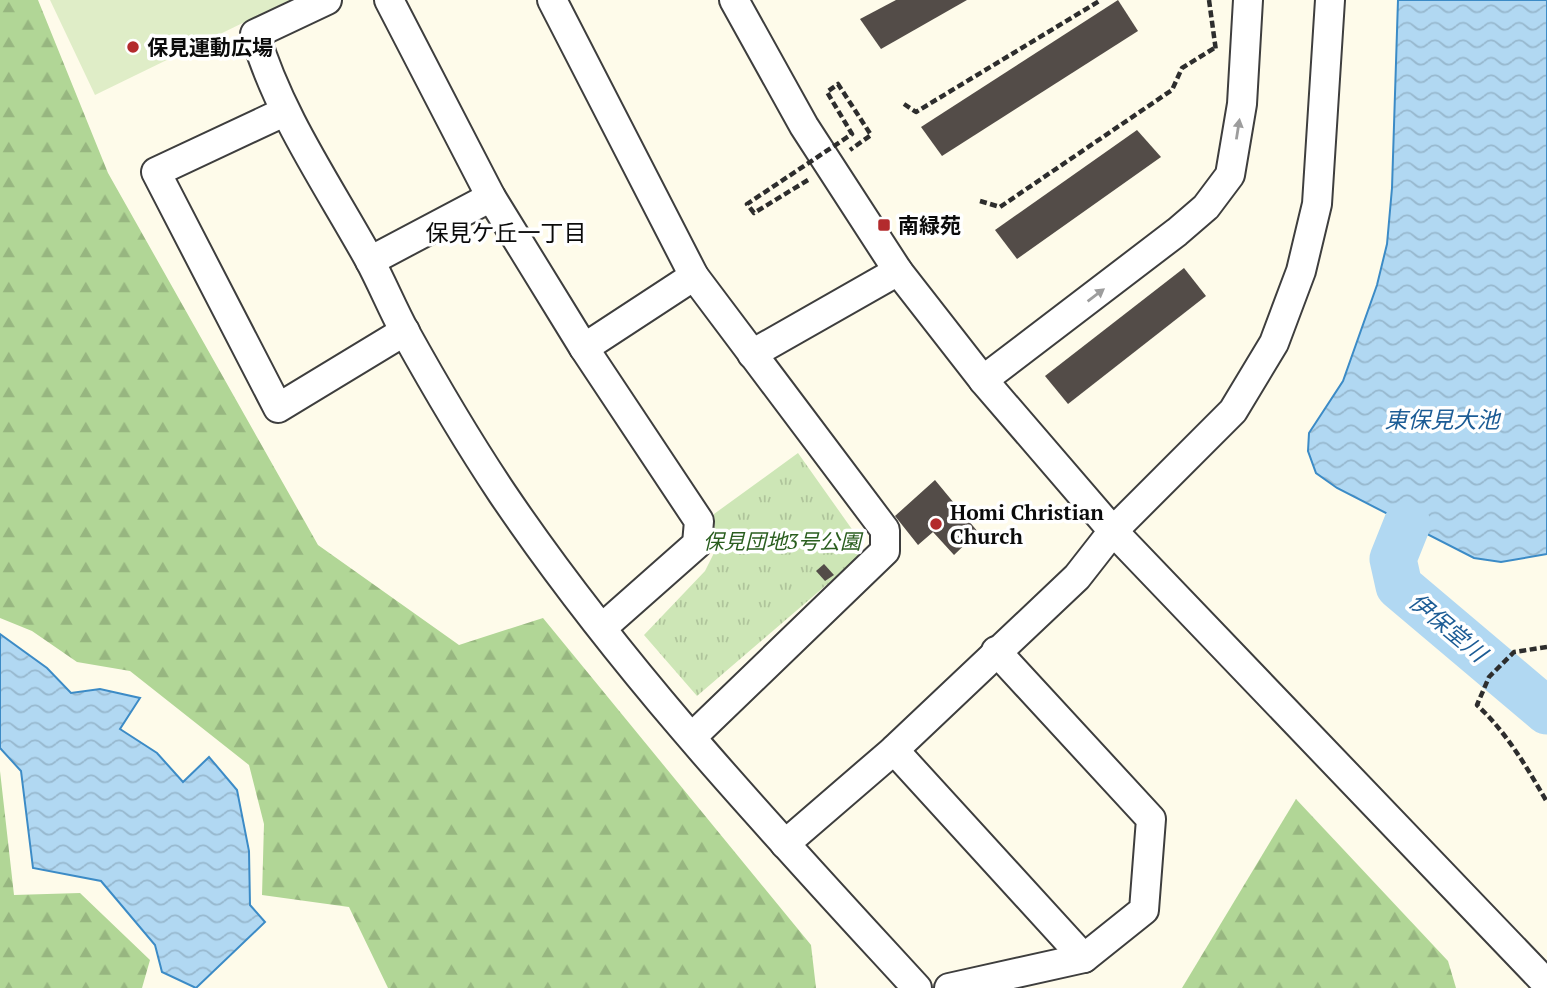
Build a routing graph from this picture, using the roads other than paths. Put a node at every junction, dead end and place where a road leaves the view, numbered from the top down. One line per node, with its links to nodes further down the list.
1 (327, 0): 7 (street)
2 (389, 0): 8 (street)
3 (552, 0): 11 (street)
4 (734, 0): 10 (street)
5 (1248, 0): 15 (street, one-way to 5)
6 (1330, 0): 16 (street)
7 (285, 112): 9 (street); 12 (street)
8 (491, 197): 9 (street); 13 (street)
9 (370, 261): 12 (street)
10 (898, 271): 14 (street); 15 (street)
11 (694, 276): 13 (street); 14 (street)
12 (404, 331): 17 (street)
13 (584, 348): 17 (street)
14 (752, 354): 19 (street)
15 (983, 380): 16 (street)
16 (1113, 531): 18 (street); 23 (street)
17 (602, 628): 19 (street)
18 (996, 652): 20 (street); 22 (street)
19 (692, 737): 21 (street)
20 (894, 750): 21 (street); 22 (street)
21 (785, 844): 24 (street)
22 (1084, 958): 25 (street)
23 (1547, 984)
24 (917, 988)
25 (949, 988)

